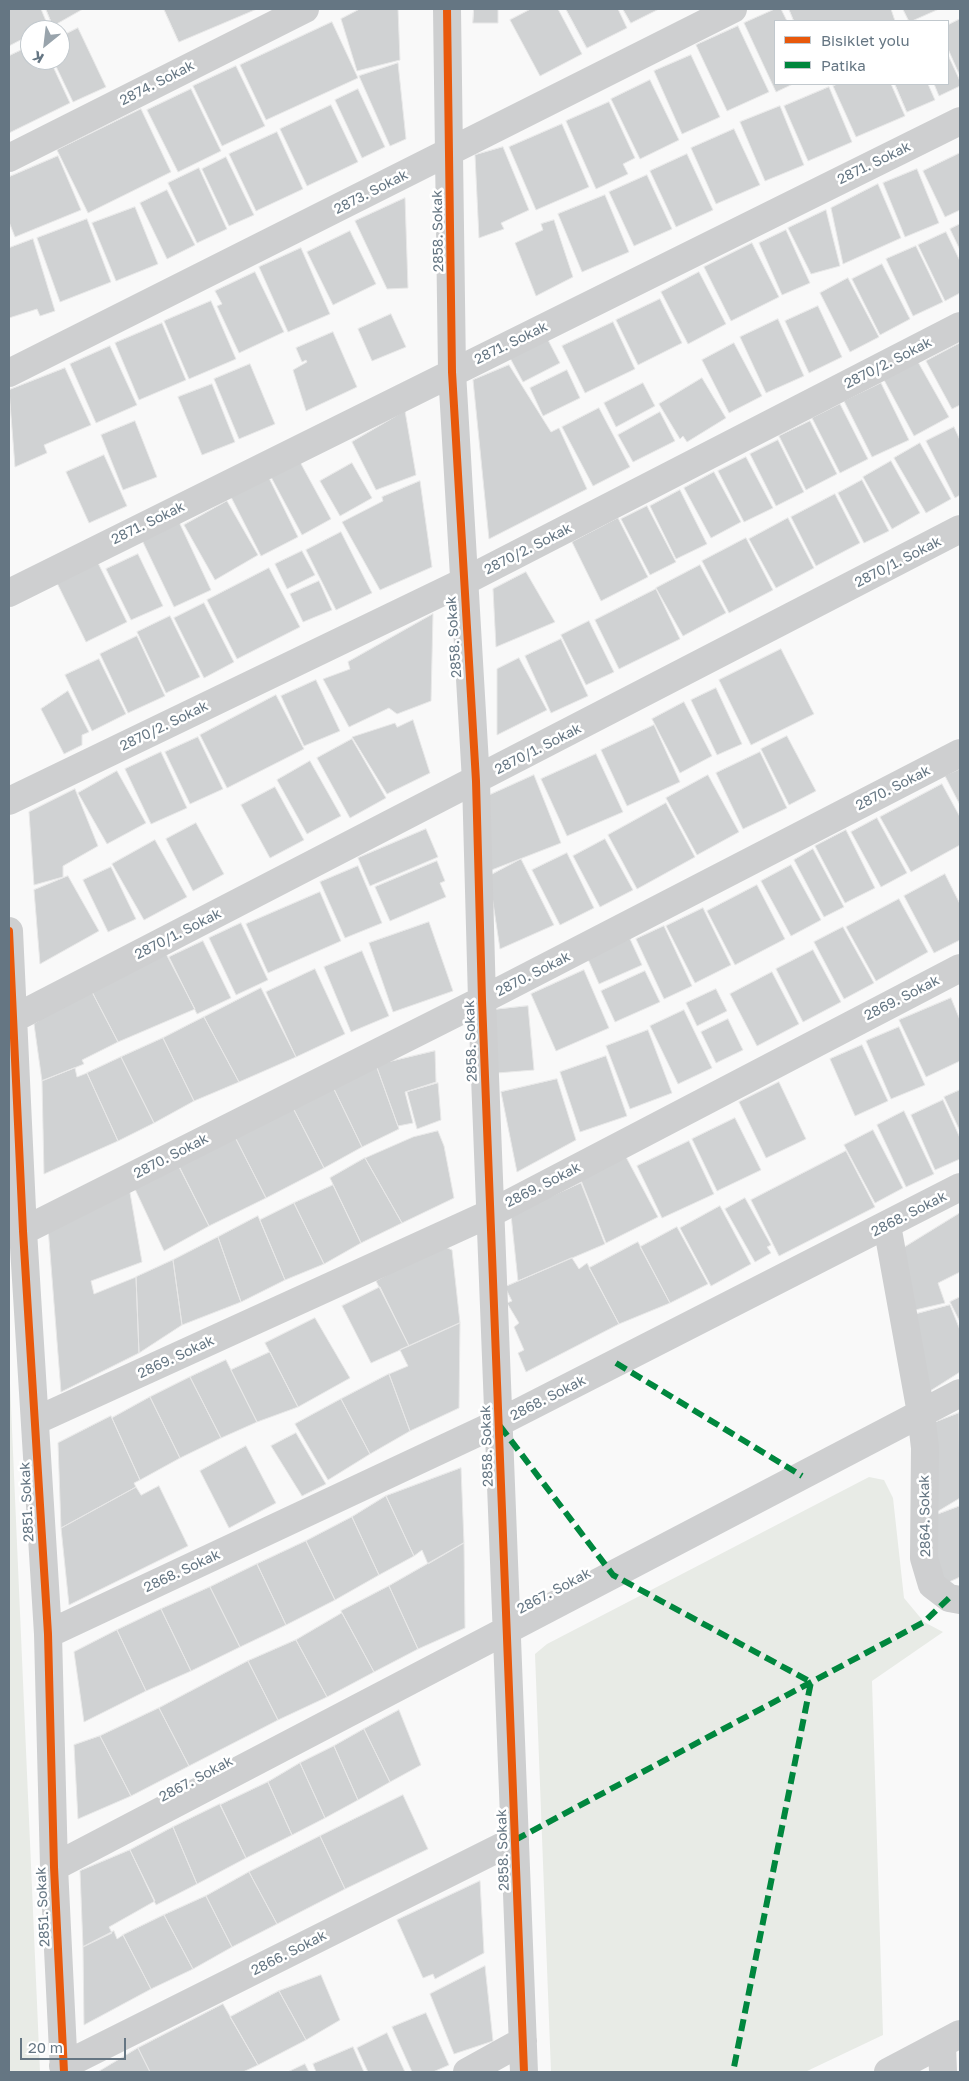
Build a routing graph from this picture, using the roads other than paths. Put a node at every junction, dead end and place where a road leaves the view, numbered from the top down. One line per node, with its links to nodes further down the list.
1 (305, 9): 6 (street, 2874. Sokak)
2 (447, 9): 5 (street, 2858. Sokak)
3 (733, 9): 5 (street, 2873. Sokak)
4 (960, 121): 8 (street, 2871. Sokak)
5 (449, 153): 8 (street, 2858. Sokak); 9 (street, 2873. Sokak)
6 (9, 158)
7 (960, 326): 11 (street, 2870/2. Sokak)
8 (452, 372): 11 (street, 2858. Sokak); 12 (street, 2871. Sokak)
9 (9, 373)
10 (960, 529): 14 (street, 2870/1. Sokak)
11 (463, 582): 14 (street, 2858. Sokak); 15 (street, 2870/2. Sokak)
12 (9, 592)
13 (960, 753): 18 (street, 2870. Sokak)
14 (476, 781): 18 (street, 2858. Sokak); 19 (street, 2870/1. Sokak)
15 (9, 801)
16 (9, 931): 19 (street, 2851. Sokak)
17 (960, 968): 21 (street, 2869. Sokak)
18 (482, 1000): 21 (street, 2858. Sokak); 23 (street, 2870. Sokak)
19 (11, 1020): 23 (street, 2851. Sokak)
20 (960, 1187): 22 (street, 2868. Sokak)
21 (490, 1213): 26 (street, 2869. Sokak); 27 (street, 2858. Sokak)
22 (887, 1225): 25 (street, 2864. Sokak); 27 (street, 2868. Sokak)
23 (23, 1231): 26 (street, 2851. Sokak)
24 (960, 1392): 25 (street, 2867. Sokak)
25 (921, 1413): 28 (street, 2864. Sokak); 29 (street, 2867. Sokak)
26 (35, 1421): 30 (street, 2851. Sokak)
27 (498, 1423): 29 (street, 2858. Sokak); 30 (street, 2868. Sokak)
28 (960, 1600)
29 (507, 1630): 31 (street, 2858. Sokak); 32 (street, 2867. Sokak)
30 (48, 1634): 32 (street, 2851. Sokak)
31 (516, 1840): 34 (street, 2858. Sokak); 35 (street, 2866. Sokak)
32 (54, 1868): 35 (street, 2851. Sokak)
33 (951, 2039): 38 (street); 39 (street)
34 (522, 2041): 36 (street); 37 (street, 2858. Sokak)
35 (63, 2069)
36 (467, 2072)
37 (524, 2072)
38 (888, 2072)
39 (943, 2072)

